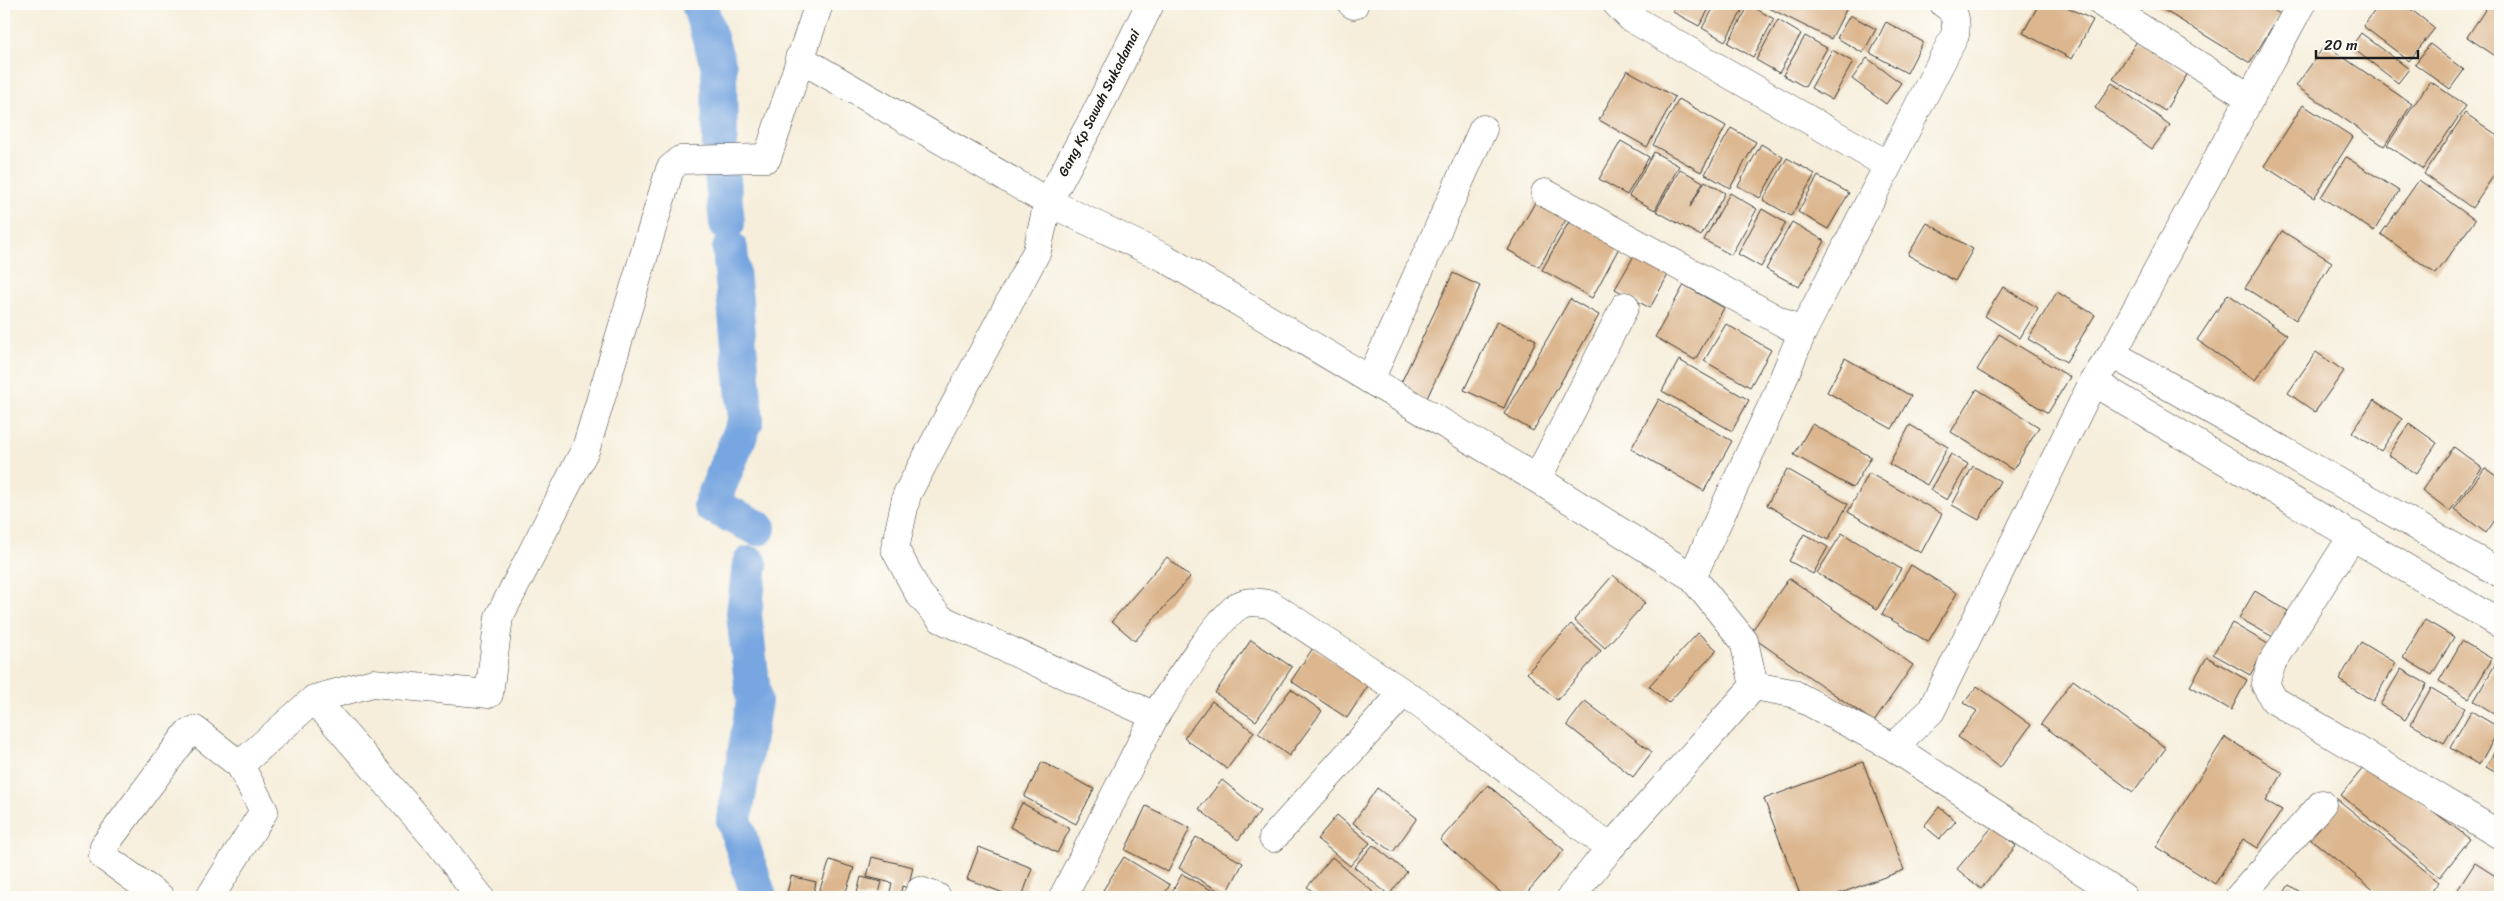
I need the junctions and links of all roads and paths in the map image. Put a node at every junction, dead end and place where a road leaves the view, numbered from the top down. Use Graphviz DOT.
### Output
graph roads {
  1 [pos="819,4"];
  2 [pos="1150,4"];
  3 [pos="1617,4"];
  4 [pos="1944,4"];
  5 [pos="2102,4"];
  6 [pos="2300,4"];
  7 [pos="799,58"];
  8 [pos="2250,98"];
  9 [pos="1483,129"];
  10 [pos="1888,165"];
  11 [pos="1545,193"];
  12 [pos="1048,202"];
  13 [pos="1625,306"];
  14 [pos="1802,333"];
  15 [pos="2112,354"];
  16 [pos="1370,380"];
  17 [pos="2093,382"];
  18 [pos="2321,471"];
  19 [pos="1537,479"];
  20 [pos="2303,507"];
  21 [pos="2353,535"];
  22 [pos="2500,573"];
  23 [pos="1692,577"];
  24 [pos="2500,624"];
  25 [pos="1754,686"];
  26 [pos="1402,694"];
  27 [pos="314,699"];
  28 [pos="1155,716"];
  29 [pos="1893,747"];
  30 [pos="240,765"];
  31 [pos="2322,804"];
  32 [pos="2500,835"];
  33 [pos="1273,838"];
  34 [pos="1610,848"];
  35 [pos="160,897"];
  36 [pos="210,897"];
  37 [pos="480,897"];
  38 [pos="917,897"];
  39 [pos="937,897"];
  40 [pos="1063,897"];
  41 [pos="1571,897"];
  42 [pos="2123,897"];
  43 [pos="2239,897"];
  1 -- 7 [label="street"];
  2 -- 12 [label="street, Gang Kp Sawah Sukadamai"];
  3 -- 10 [label="street"];
  4 -- 10 [label="street"];
  5 -- 8 [label="street"];
  6 -- 8 [label="street"];
  7 -- 12 [label="street"];
  7 -- 27 [label="street"];
  8 -- 15 [label="street"];
  9 -- 16 [label="street"];
  10 -- 14 [label="street"];
  11 -- 14 [label="street"];
  12 -- 16 [label="street"];
  12 -- 28 [label="street, Gang Kp Sawah Sukadamai"];
  13 -- 19 [label="street"];
  14 -- 23 [label="street"];
  15 -- 17 [label="street"];
  15 -- 18 [label="street"];
  16 -- 19 [label="street"];
  17 -- 20 [label="street"];
  17 -- 29 [label="street"];
  18 -- 20 [label="street"];
  18 -- 22 [label="street"];
  19 -- 23 [label="street"];
  20 -- 21 [label="street"];
  21 -- 24 [label="street"];
  21 -- 32 [label="street"];
  23 -- 25 [label="street"];
  25 -- 29 [label="street"];
  25 -- 34 [label="street"];
  26 -- 28 [label="street"];
  26 -- 33 [label="street"];
  26 -- 34 [label="street"];
  27 -- 30 [label="street"];
  27 -- 37 [label="street"];
  28 -- 40 [label="street"];
  29 -- 42 [label="street"];
  30 -- 35 [label="street"];
  30 -- 36 [label="street"];
  31 -- 43 [label="street"];
  34 -- 41 [label="street"];
  38 -- 39 [label="street"];
}
